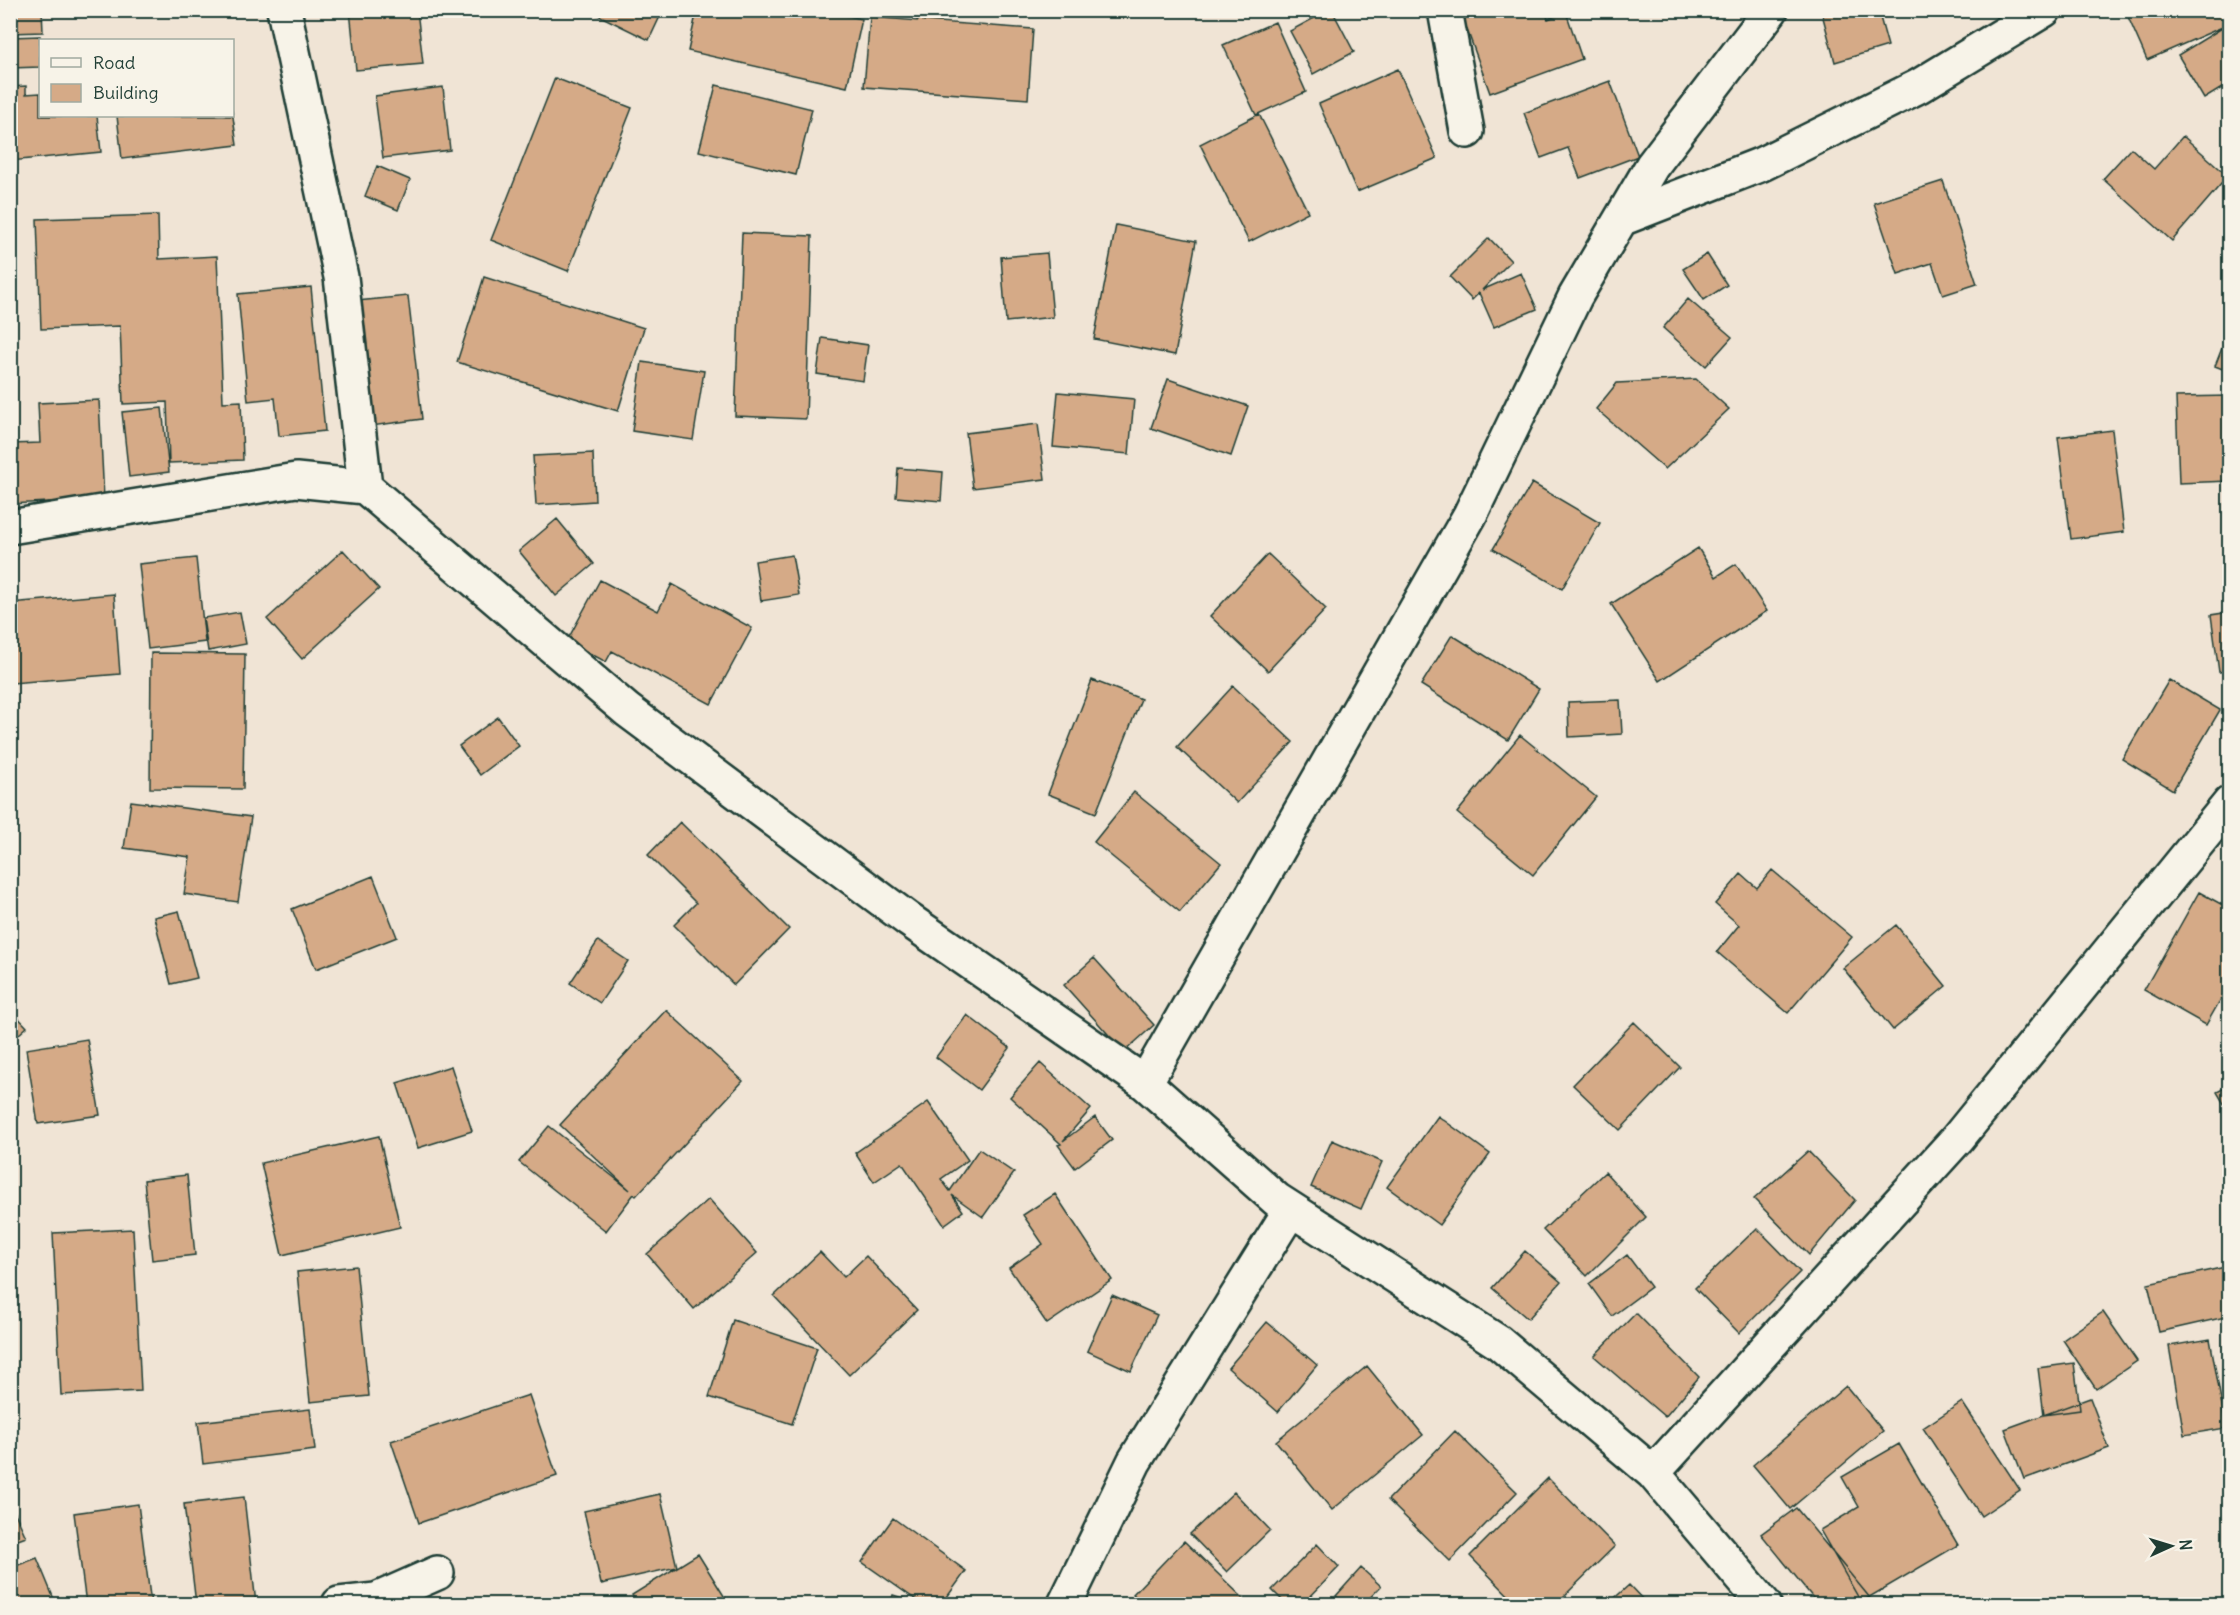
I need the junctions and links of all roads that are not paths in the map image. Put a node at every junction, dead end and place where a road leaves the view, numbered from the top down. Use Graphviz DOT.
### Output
graph roads {
  1 [pos="284,10"];
  2 [pos="1445,10"];
  3 [pos="1771,10"];
  4 [pos="2044,10"];
  5 [pos="1467,131"];
  6 [pos="1621,219"];
  7 [pos="365,487"];
  8 [pos="10,527"];
  9 [pos="2229,803"];
  10 [pos="1145,1083"];
  11 [pos="1291,1209"];
  12 [pos="1653,1473"];
  13 [pos="437,1573"];
  14 [pos="339,1605"];
  15 [pos="1065,1605"];
  16 [pos="1764,1605"];
  1 -- 7 [label="street"];
  2 -- 5 [label="street"];
  3 -- 6 [label="street"];
  4 -- 6 [label="street"];
  6 -- 10 [label="street"];
  7 -- 8 [label="street"];
  7 -- 10 [label="street"];
  9 -- 12 [label="street"];
  10 -- 11 [label="street"];
  11 -- 12 [label="street"];
  11 -- 15 [label="street"];
  12 -- 16 [label="street"];
  13 -- 14 [label="street"];
}
